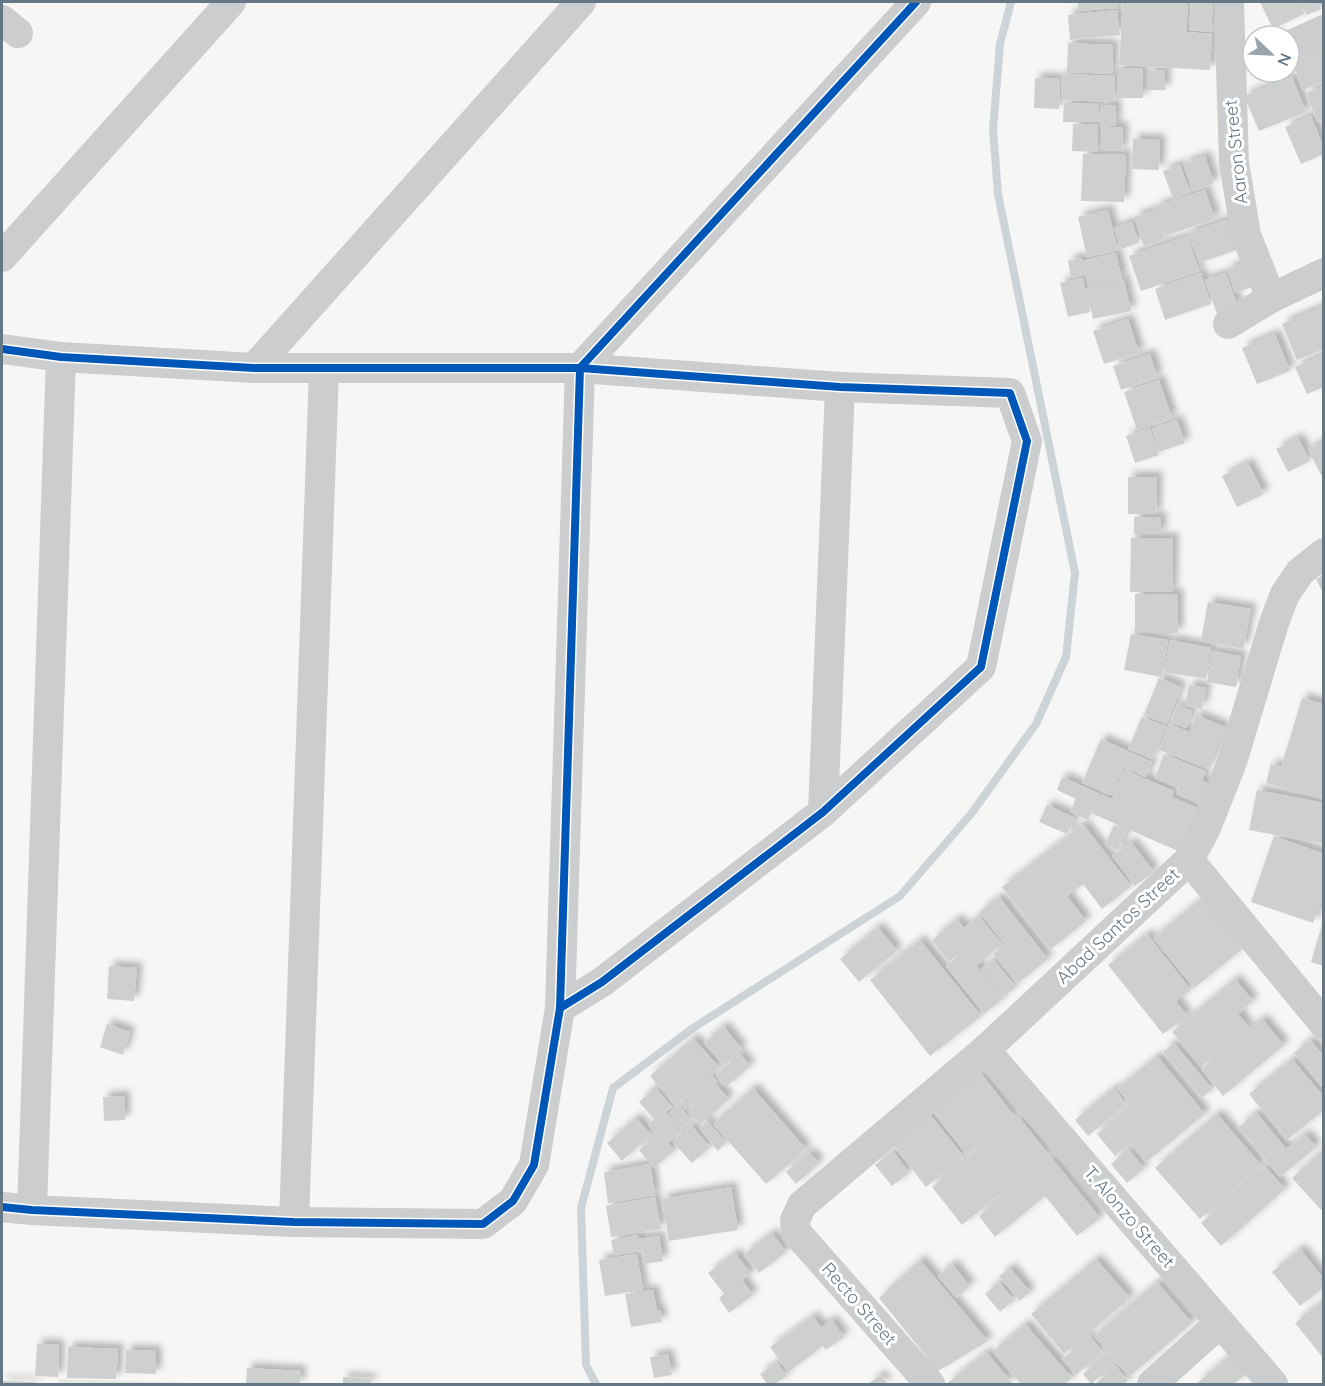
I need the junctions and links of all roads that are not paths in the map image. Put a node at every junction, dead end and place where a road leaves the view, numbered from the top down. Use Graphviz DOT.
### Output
graph roads {
  1 [pos="231,2"];
  2 [pos="581,2"];
  3 [pos="916,2"];
  4 [pos="1229,2"];
  5 [pos="1323,30"];
  6 [pos="1301,40"];
  7 [pos="1241,69"];
  8 [pos="2,257"];
  9 [pos="1323,273"];
  10 [pos="1271,298"];
  11 [pos="1228,324"];
  12 [pos="2,349"];
  13 [pos="61,357"];
  14 [pos="254,368"];
  15 [pos="580,368"];
  16 [pos="324,369"];
  17 [pos="840,387"];
  18 [pos="1323,553"];
  19 [pos="823,812"];
  20 [pos="1189,860"];
  21 [pos="560,1008"];
  22 [pos="1323,1024"];
  23 [pos="985,1050"];
  24 [pos="2,1207"];
  25 [pos="32,1210"];
  26 [pos="795,1220"];
  27 [pos="294,1222"];
  28 [pos="1221,1323"];
  29 [pos="930,1384"];
  30 [pos="1152,1384"];
  31 [pos="1273,1384"];
  1 -- 8 [label="street"];
  2 -- 14 [label="street"];
  3 -- 15 [label="street"];
  4 -- 7 [label="street, Aaron Street"];
  5 -- 6 [label="street"];
  7 -- 10 [label="street, Aaron Street"];
  9 -- 10 [label="street"];
  10 -- 11 [label="street"];
  12 -- 13 [label="street"];
  13 -- 14 [label="street"];
  13 -- 25 [label="street"];
  14 -- 16 [label="street"];
  15 -- 16 [label="street"];
  15 -- 17 [label="street"];
  15 -- 21 [label="street"];
  16 -- 27 [label="street"];
  17 -- 19 [label="street"];
  17 -- 19 [label="street"];
  18 -- 20 [label="street, Abad Santos Street"];
  19 -- 21 [label="street"];
  20 -- 22 [label="street"];
  20 -- 23 [label="street, Abad Santos Street"];
  21 -- 27 [label="street"];
  23 -- 26 [label="street, Abad Santos Street"];
  23 -- 28 [label="street, T. Alonzo Street"];
  24 -- 25 [label="street"];
  25 -- 27 [label="street"];
  26 -- 29 [label="street, Recto Street"];
  28 -- 30 [label="street"];
  28 -- 31 [label="street, T. Alonzo Street"];
}
